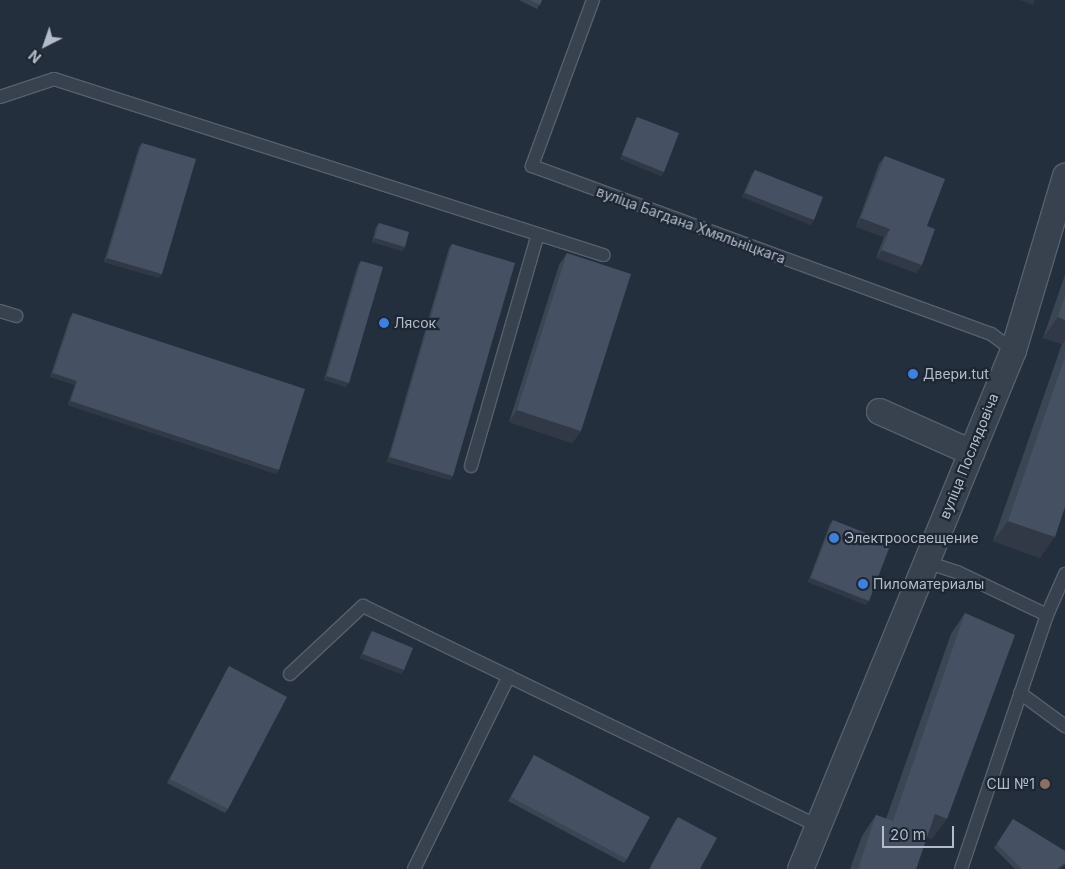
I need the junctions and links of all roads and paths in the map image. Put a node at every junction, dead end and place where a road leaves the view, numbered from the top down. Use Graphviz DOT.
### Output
graph roads {
  1 [pos="593,0"];
  2 [pos="0,97"];
  3 [pos="1063,188"];
  4 [pos="538,234"];
  5 [pos="603,255"];
  6 [pos="0,311"];
  7 [pos="16,316"];
  8 [pos="1013,350"];
  9 [pos="879,411"];
  10 [pos="971,452"];
  11 [pos="471,466"];
  12 [pos="926,562"];
  13 [pos="1065,574"];
  14 [pos="1047,615"];
  15 [pos="290,674"];
  16 [pos="509,676"];
  17 [pos="1020,693"];
  18 [pos="1065,726"];
  19 [pos="818,826"];
  20 [pos="414,869"];
  21 [pos="800,869"];
  22 [pos="961,869"];
  1 -- 8 [label="lane, вуліца Багдана Хмяльніцкага"];
  2 -- 4 [label="lane"];
  3 -- 8 [label="street, вуліца Послядовіча"];
  4 -- 5 [label="lane"];
  4 -- 11 [label="lane"];
  6 -- 7 [label="lane"];
  8 -- 10 [label="street, вуліца Послядовіча"];
  9 -- 10 [label="street"];
  10 -- 12 [label="street, вуліца Послядовіча"];
  12 -- 14 [label="lane"];
  12 -- 19 [label="street, вуліца Послядовіча"];
  13 -- 14 [label="lane"];
  14 -- 17 [label="lane"];
  15 -- 16 [label="lane"];
  16 -- 19 [label="lane"];
  16 -- 20 [label="lane"];
  17 -- 18 [label="lane"];
  17 -- 22 [label="lane"];
  19 -- 21 [label="street, вуліца Послядовіча"];
}
